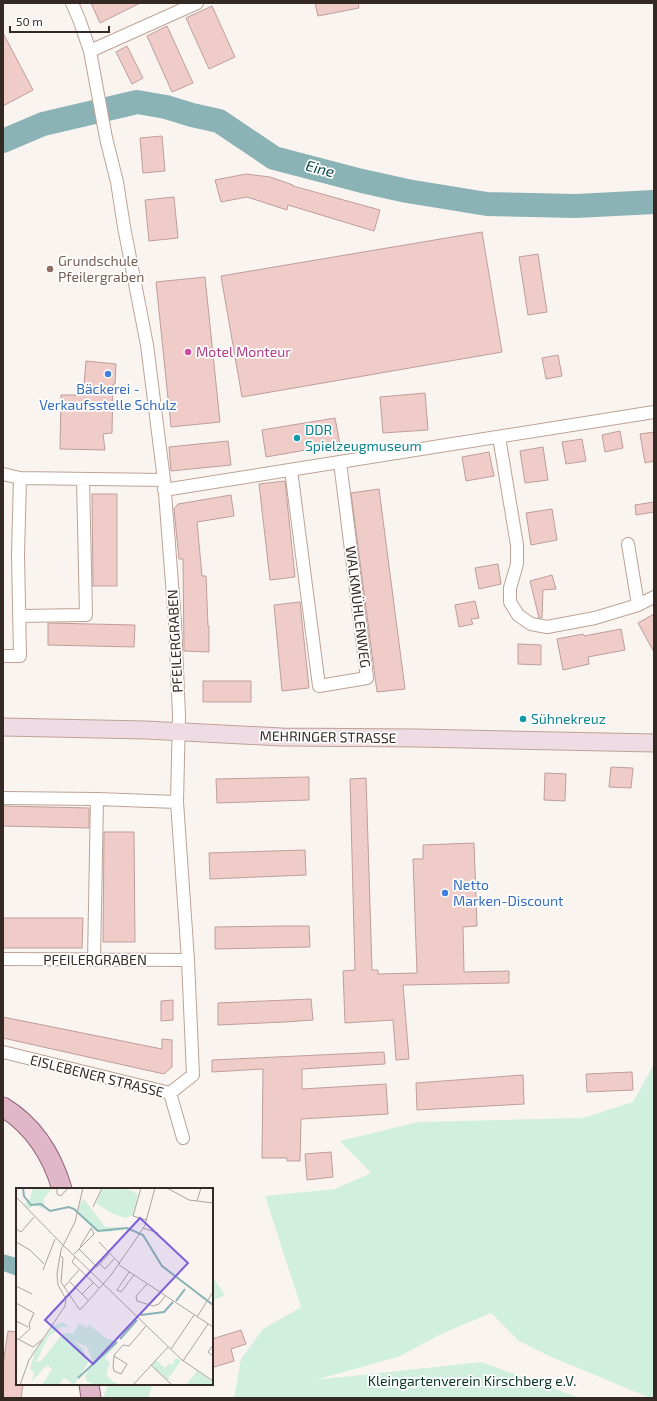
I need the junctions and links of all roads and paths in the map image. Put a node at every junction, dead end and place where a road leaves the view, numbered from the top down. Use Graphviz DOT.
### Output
graph roads {
  1 [pos="72,3"];
  2 [pos="197,3"];
  3 [pos="90,51"];
  4 [pos="654,412"];
  5 [pos="499,437"];
  6 [pos="340,462"];
  7 [pos="291,470"];
  8 [pos="3,474"];
  9 [pos="20,478"];
  10 [pos="83,479"];
  11 [pos="164,485"];
  12 [pos="628,544"];
  13 [pos="654,597"];
  14 [pos="638,605"];
  15 [pos="19,616"];
  16 [pos="3,656"];
  17 [pos="3,727"];
  18 [pos="178,732"];
  19 [pos="654,743"];
  20 [pos="3,798"];
  21 [pos="96,799"];
  22 [pos="177,802"];
  23 [pos="3,959"];
  24 [pos="94,960"];
  25 [pos="188,960"];
  26 [pos="3,1052"];
  27 [pos="170,1093"];
  28 [pos="3,1107"];
  29 [pos="183,1138"];
  30 [pos="62,1188"];
  31 [pos="89,1385"];
  32 [pos="91,1398"];
  1 -- 3 [label="street, PFEILERGRABEN"];
  2 -- 3 [label="street"];
  3 -- 11 [label="street, PFEILERGRABEN"];
  4 -- 5 [label="street"];
  5 -- 6 [label="street"];
  5 -- 14 [label="street"];
  6 -- 7 [label="street"];
  6 -- 7 [label="street, WALKMÜHLENWEG"];
  7 -- 11 [label="street"];
  8 -- 9 [label="street"];
  9 -- 10 [label="street"];
  9 -- 15 [label="street"];
  10 -- 11 [label="street"];
  10 -- 15 [label="street"];
  11 -- 18 [label="street, PFEILERGRABEN"];
  12 -- 14 [label="street"];
  13 -- 14 [label="street"];
  15 -- 16 [label="street"];
  17 -- 18 [label="main road, MEHRINGER STRASSE"];
  18 -- 19 [label="main road, MEHRINGER STRASSE"];
  18 -- 22 [label="street, PFEILERGRABEN"];
  20 -- 21 [label="street"];
  21 -- 22 [label="street"];
  21 -- 24 [label="street"];
  22 -- 25 [label="street, PFEILERGRABEN"];
  23 -- 24 [label="street, PFEILERGRABEN"];
  24 -- 25 [label="street, PFEILERGRABEN"];
  25 -- 27 [label="street, PFEILERGRABEN"];
  26 -- 27 [label="street, EISLEBENER STRASSE"];
  27 -- 29 [label="street, EISLEBENER STRASSE"];
  28 -- 30 [label="main road"];
  31 -- 32 [label="main road"];
}
